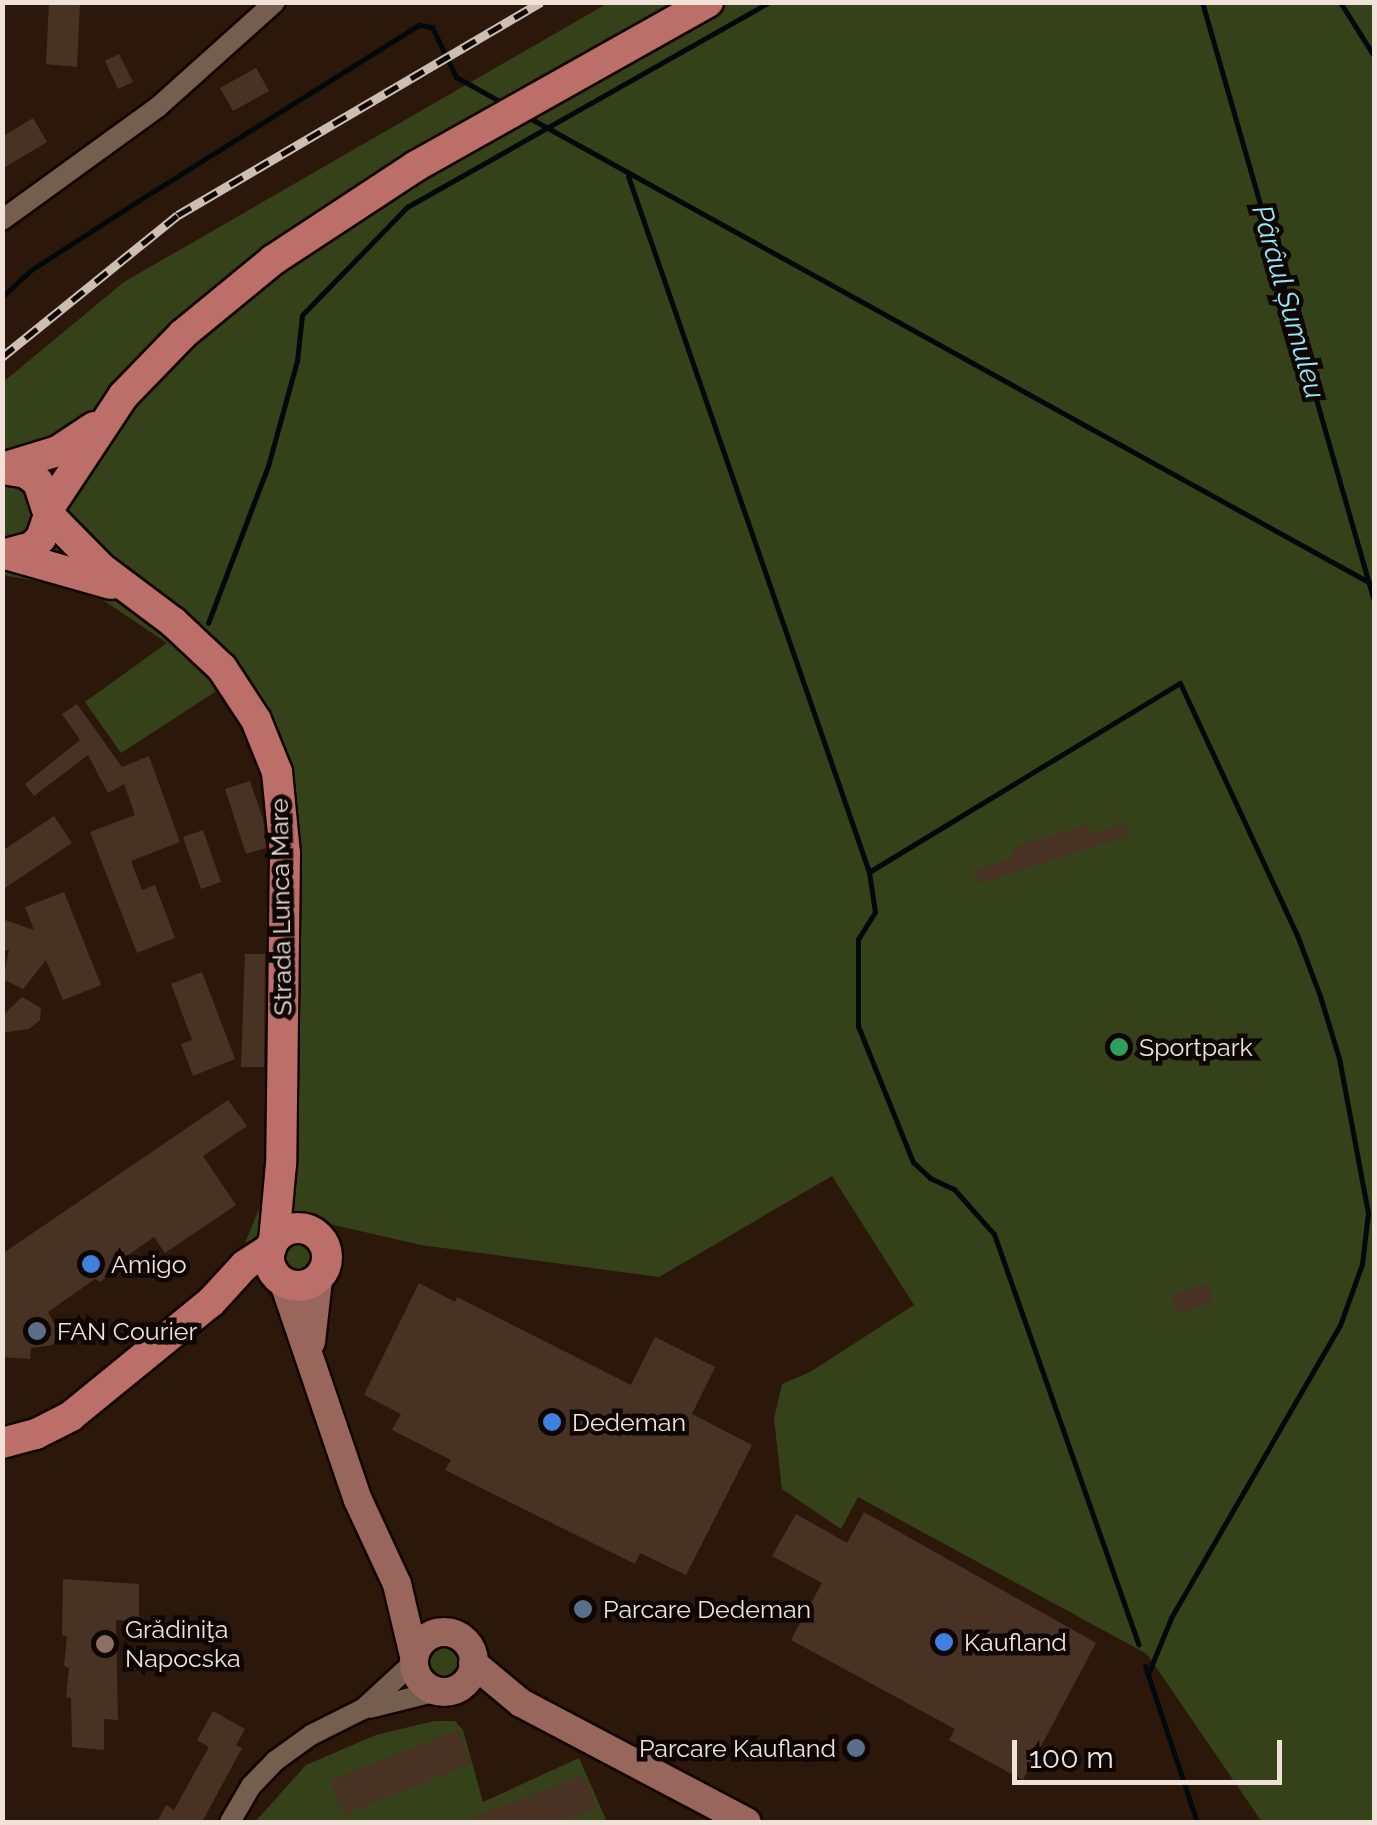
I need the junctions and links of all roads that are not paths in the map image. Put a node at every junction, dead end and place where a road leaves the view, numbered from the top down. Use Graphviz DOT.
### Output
graph roads {
  1 [pos="275,2"];
  2 [pos="708,2"];
  3 [pos="2,220"];
  4 [pos="105,419"];
  5 [pos="2,468"];
  6 [pos="49,511"];
  7 [pos="6,555"];
  8 [pos="128,590"];
  9 [pos="280,1164"];
  10 [pos="310,1230"];
  11 [pos="272,1244"];
  12 [pos="318,1280"];
  13 [pos="282,1281"];
  14 [pos="211,1302"];
  15 [pos="310,1348"];
  16 [pos="2,1442"];
  17 [pos="397,1584"];
  18 [pos="448,1632"];
  19 [pos="414,1659"];
  20 [pos="474,1663"];
  21 [pos="444,1691"];
  22 [pos="521,1703"];
  23 [pos="363,1709"];
  24 [pos="230,1822"];
  25 [pos="748,1822"];
  1 -- 3 [label="street"];
  2 -- 4 [label="main road"];
  4 -- 5 [label="main road"];
  4 -- 6 [label="main road"];
  5 -- 6 [label="main road, Strada Lunca Mare"];
  6 -- 7 [label="main road"];
  6 -- 8 [label="main road, Strada Lunca Mare"];
  7 -- 8 [label="main road, Strada Lunca Mare"];
  8 -- 9 [label="main road, Strada Lunca Mare"];
  9 -- 10 [label="main road, Strada Lunca Mare"];
  9 -- 11 [label="main road, Strada Lunca Mare"];
  10 -- 11 [label="main road"];
  10 -- 12 [label="main road"];
  11 -- 13 [label="main road"];
  11 -- 14 [label="main road"];
  12 -- 13 [label="main road"];
  12 -- 15 [label="main road"];
  13 -- 14 [label="main road"];
  13 -- 15 [label="main road"];
  14 -- 16 [label="main road"];
  15 -- 17 [label="main road"];
  17 -- 18 [label="main road"];
  17 -- 19 [label="main road"];
  18 -- 19 [label="main road"];
  18 -- 20 [label="main road"];
  19 -- 21 [label="main road"];
  19 -- 23 [label="street"];
  20 -- 21 [label="main road"];
  20 -- 22 [label="main road"];
  21 -- 22 [label="main road"];
  21 -- 23 [label="street"];
  22 -- 25 [label="main road"];
  23 -- 24 [label="street"];
}
